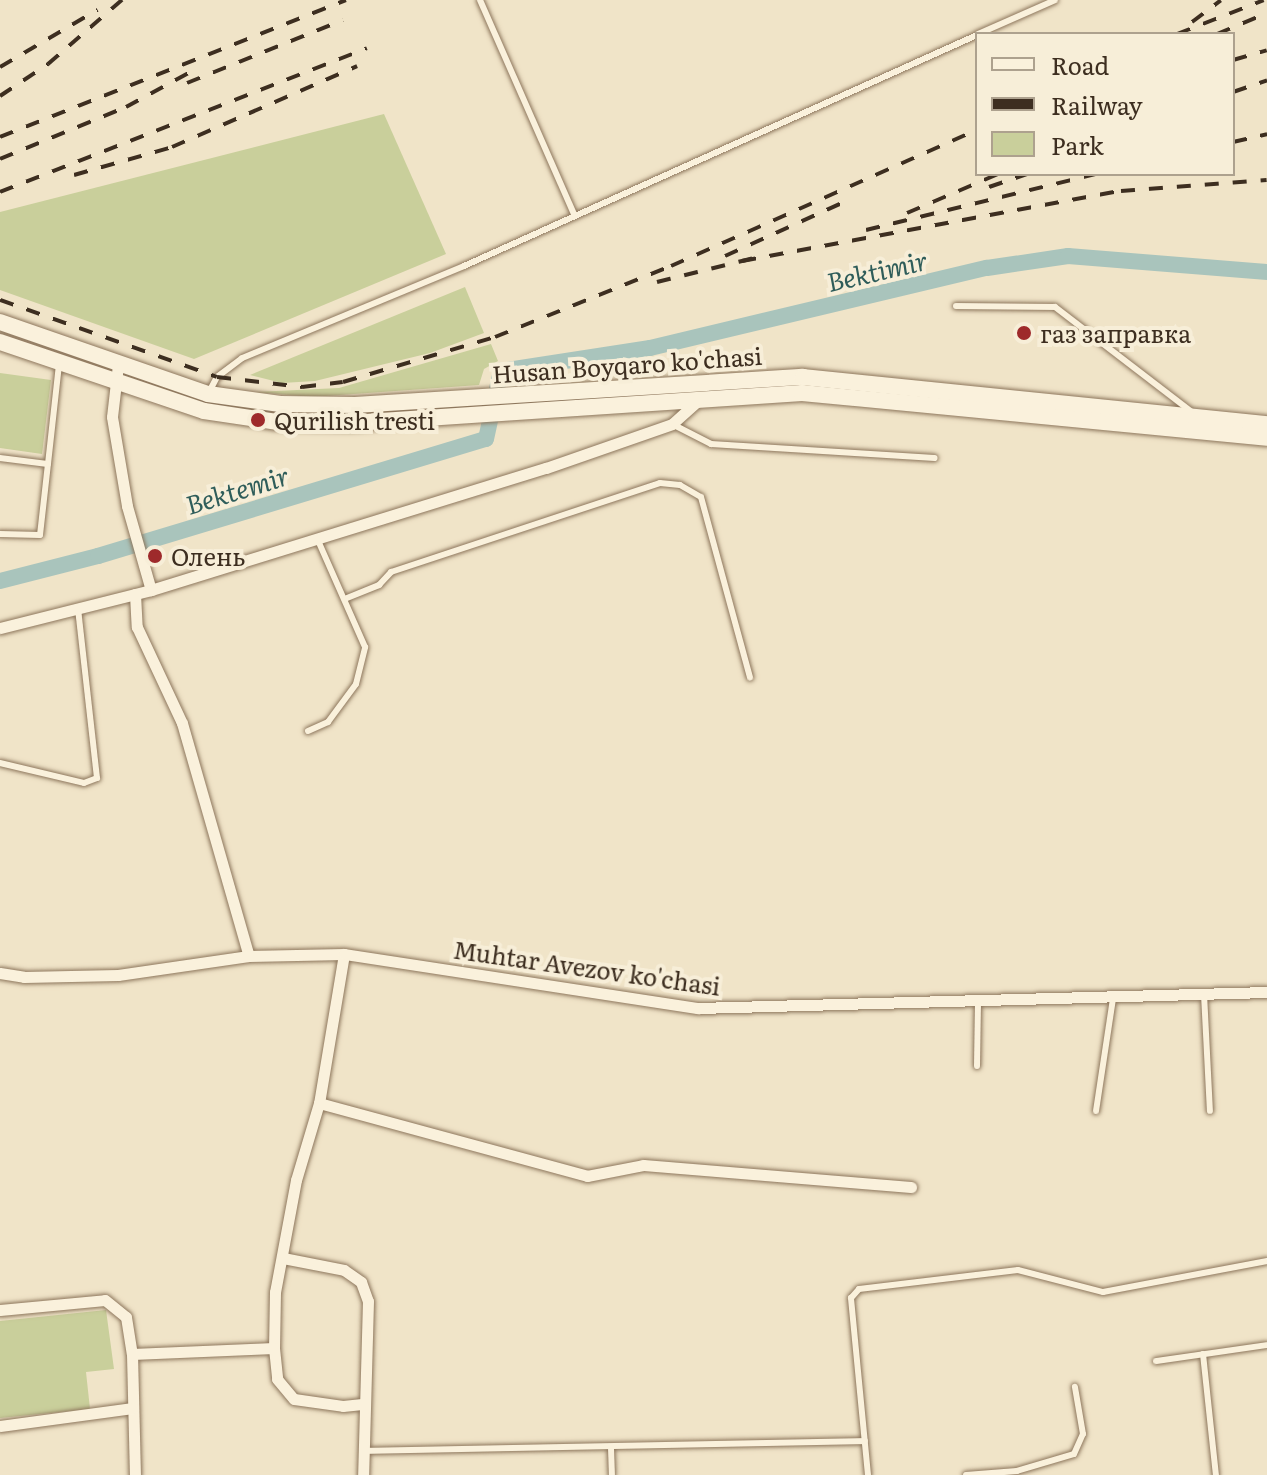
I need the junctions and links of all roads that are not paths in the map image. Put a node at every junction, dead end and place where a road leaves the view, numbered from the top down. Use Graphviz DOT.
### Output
graph roads {
  1 [pos="480,0"];
  2 [pos="1055,0"];
  3 [pos="983,32"];
  4 [pos="975,35"];
  5 [pos="574,214"];
  6 [pos="956,306"];
  7 [pos="0,322"];
  8 [pos="0,342"];
  9 [pos="59,362"];
  10 [pos="118,365"];
  11 [pos="114,382"];
  12 [pos="208,394"];
  13 [pos="700,399"];
  14 [pos="520,404"];
  15 [pos="462,407"];
  16 [pos="204,411"];
  17 [pos="1198,417"];
  18 [pos="672,424"];
  19 [pos="1267,424"];
  20 [pos="1267,438"];
  21 [pos="0,458"];
  22 [pos="935,458"];
  23 [pos="48,464"];
  24 [pos="0,534"];
  25 [pos="317,538"];
  26 [pos="151,590"];
  27 [pos="135,594"];
  28 [pos="347,598"];
  29 [pos="78,606"];
  30 [pos="0,628"];
  31 [pos="750,677"];
  32 [pos="308,731"];
  33 [pos="0,763"];
  34 [pos="344,954"];
  35 [pos="249,956"];
  36 [pos="0,973"];
  37 [pos="1267,992"];
  38 [pos="1204,994"];
  39 [pos="1113,998"];
  40 [pos="978,1002"];
  41 [pos="977,1066"];
  42 [pos="319,1103"];
  43 [pos="1096,1111"];
  44 [pos="1210,1111"];
  45 [pos="911,1187"];
  46 [pos="283,1258"];
  47 [pos="1267,1261"];
  48 [pos="0,1310"];
  49 [pos="1267,1345"];
  50 [pos="274,1348"];
  51 [pos="132,1354"];
  52 [pos="1203,1354"];
  53 [pos="1156,1361"];
  54 [pos="1075,1387"];
  55 [pos="362,1404"];
  56 [pos="133,1408"];
  57 [pos="0,1426"];
  58 [pos="865,1441"];
  59 [pos="611,1448"];
  60 [pos="363,1451"];
  61 [pos="1017,1473"];
  62 [pos="135,1475"];
  63 [pos="363,1475"];
  64 [pos="612,1475"];
  65 [pos="868,1475"];
  66 [pos="966,1475"];
  67 [pos="1216,1475"];
  1 -- 5 [label="lane"];
  2 -- 3 [label="lane"];
  4 -- 5 [label="lane"];
  5 -- 12 [label="lane"];
  6 -- 17 [label="lane"];
  7 -- 10 [label="main road, Husan Boyqaro ko'chasi"];
  8 -- 9 [label="main road, Husan Boyqaro ko'chasi"];
  9 -- 11 [label="main road, Husan Boyqaro ko'chasi"];
  9 -- 23 [label="lane"];
  10 -- 11 [label="street"];
  10 -- 12 [label="main road, Husan Boyqaro ko'chasi"];
  11 -- 16 [label="main road, Husan Boyqaro ko'chasi"];
  11 -- 26 [label="street"];
  12 -- 15 [label="main road, Husan Boyqaro ko'chasi"];
  12 -- 16 [label="lane"];
  13 -- 14 [label="main road, Husan Boyqaro ko'chasi"];
  13 -- 18 [label="street"];
  13 -- 20 [label="main road, Husan Boyqaro ko'chasi"];
  14 -- 15 [label="main road, Husan Boyqaro ko'chasi"];
  14 -- 17 [label="main road, Husan Boyqaro ko'chasi"];
  15 -- 16 [label="main road, Husan Boyqaro ko'chasi"];
  17 -- 19 [label="main road, Husan Boyqaro ko'chasi"];
  18 -- 22 [label="lane"];
  18 -- 25 [label="street"];
  21 -- 23 [label="lane"];
  23 -- 24 [label="lane"];
  25 -- 26 [label="street"];
  25 -- 28 [label="lane"];
  26 -- 27 [label="street"];
  27 -- 29 [label="street"];
  27 -- 35 [label="street"];
  28 -- 31 [label="lane"];
  28 -- 32 [label="lane"];
  29 -- 30 [label="street"];
  29 -- 33 [label="lane"];
  34 -- 35 [label="street, Muhtar Avezov ko'chasi"];
  34 -- 40 [label="street, Muhtar Avezov ko'chasi"];
  34 -- 42 [label="street"];
  35 -- 36 [label="street, Muhtar Avezov ko'chasi"];
  37 -- 38 [label="street, Muhtar Avezov ko'chasi"];
  38 -- 39 [label="street, Muhtar Avezov ko'chasi"];
  38 -- 44 [label="lane"];
  39 -- 40 [label="street, Muhtar Avezov ko'chasi"];
  39 -- 43 [label="lane"];
  40 -- 41 [label="lane"];
  42 -- 45 [label="street"];
  42 -- 46 [label="street"];
  46 -- 50 [label="street"];
  46 -- 55 [label="street"];
  47 -- 58 [label="lane"];
  48 -- 51 [label="street"];
  49 -- 52 [label="lane"];
  50 -- 51 [label="street"];
  50 -- 55 [label="street"];
  51 -- 56 [label="street"];
  52 -- 53 [label="lane"];
  52 -- 67 [label="lane"];
  54 -- 61 [label="lane"];
  55 -- 60 [label="street"];
  56 -- 57 [label="street"];
  56 -- 62 [label="street"];
  58 -- 59 [label="lane"];
  58 -- 65 [label="lane"];
  59 -- 60 [label="lane"];
  59 -- 64 [label="lane"];
  60 -- 63 [label="street"];
  61 -- 66 [label="lane"];
}
